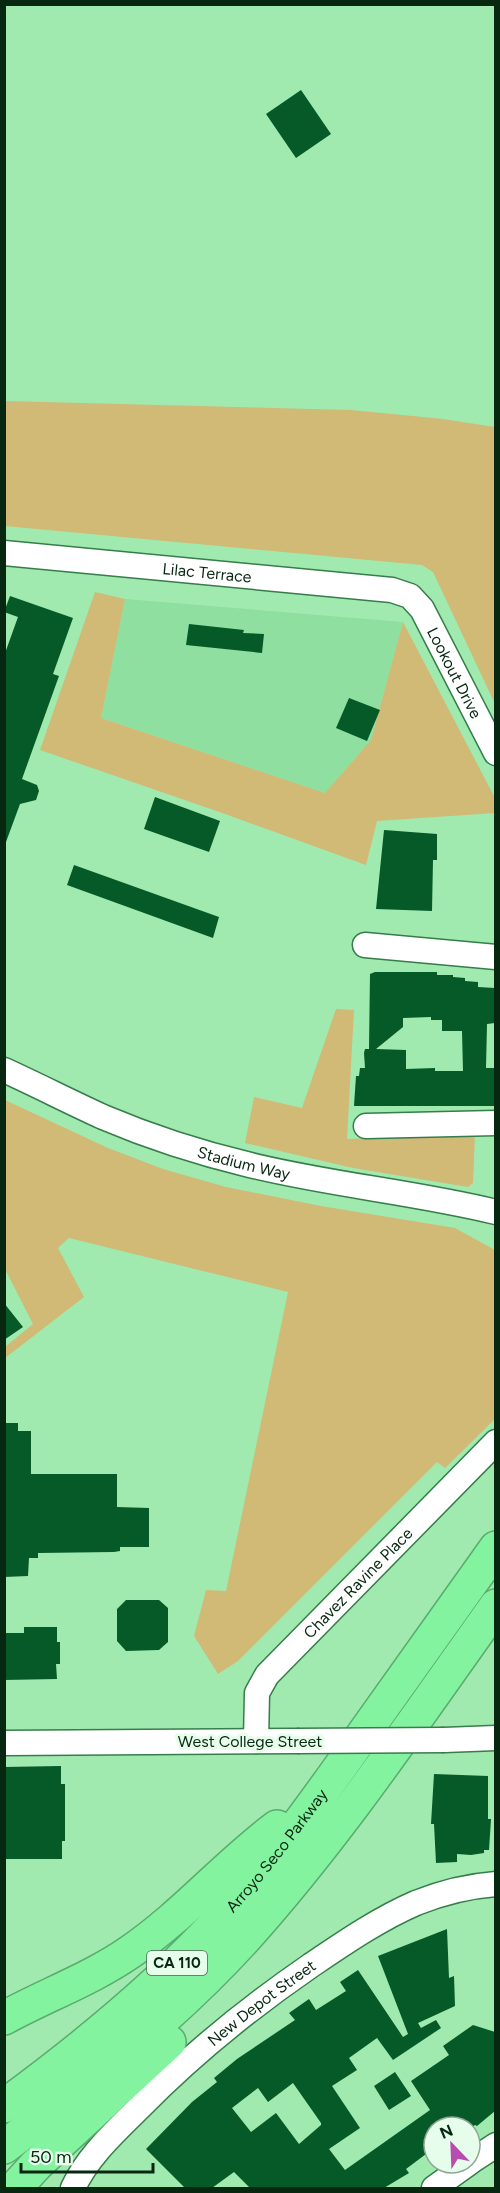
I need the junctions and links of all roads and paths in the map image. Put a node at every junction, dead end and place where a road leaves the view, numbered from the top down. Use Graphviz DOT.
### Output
graph roads {
  1 [pos="4,553"];
  2 [pos="410,596"];
  3 [pos="495,753"];
  4 [pos="365,945"];
  5 [pos="495,957"];
  6 [pos="4,1070"];
  7 [pos="495,1123"];
  8 [pos="366,1126"];
  9 [pos="495,1212"];
  10 [pos="495,1442"];
  11 [pos="495,1548"];
  12 [pos="495,1606"];
  13 [pos="495,1738"];
  14 [pos="256,1740"];
  15 [pos="4,1743"];
  16 [pos="322,1793"];
  17 [pos="495,1884"];
  18 [pos="246,1937"];
  19 [pos="4,2018"];
  20 [pos="4,2106"];
  21 [pos="495,2145"];
  22 [pos="4,2147"];
  23 [pos="482,2154"];
  24 [pos="453,2175"];
  25 [pos="15,2188"];
  26 [pos="73,2188"];
  27 [pos="434,2188"];
  1 -- 2 [label="street, Lilac Terrace"];
  2 -- 3 [label="street, Lookout Drive"];
  4 -- 5 [label="street"];
  6 -- 9 [label="street, Stadium Way"];
  7 -- 8 [label="street"];
  10 -- 14 [label="street, Chavez Ravine Place"];
  11 -- 16 [label="highway, Arroyo Seco Parkway / CA 110"];
  12 -- 18 [label="highway, Arroyo Seco Parkway / CA 110"];
  13 -- 14 [label="street, West College Street, bridge"];
  14 -- 15 [label="street, West College Street"];
  16 -- 19 [label="highway"];
  16 -- 20 [label="highway, Arroyo Seco Parkway / CA 110"];
  17 -- 26 [label="street, New Depot Street"];
  18 -- 22 [label="highway, Arroyo Seco Parkway / CA 110"];
  18 -- 25 [label="highway"];
  21 -- 23 [label="street"];
  24 -- 27 [label="street"];
}
